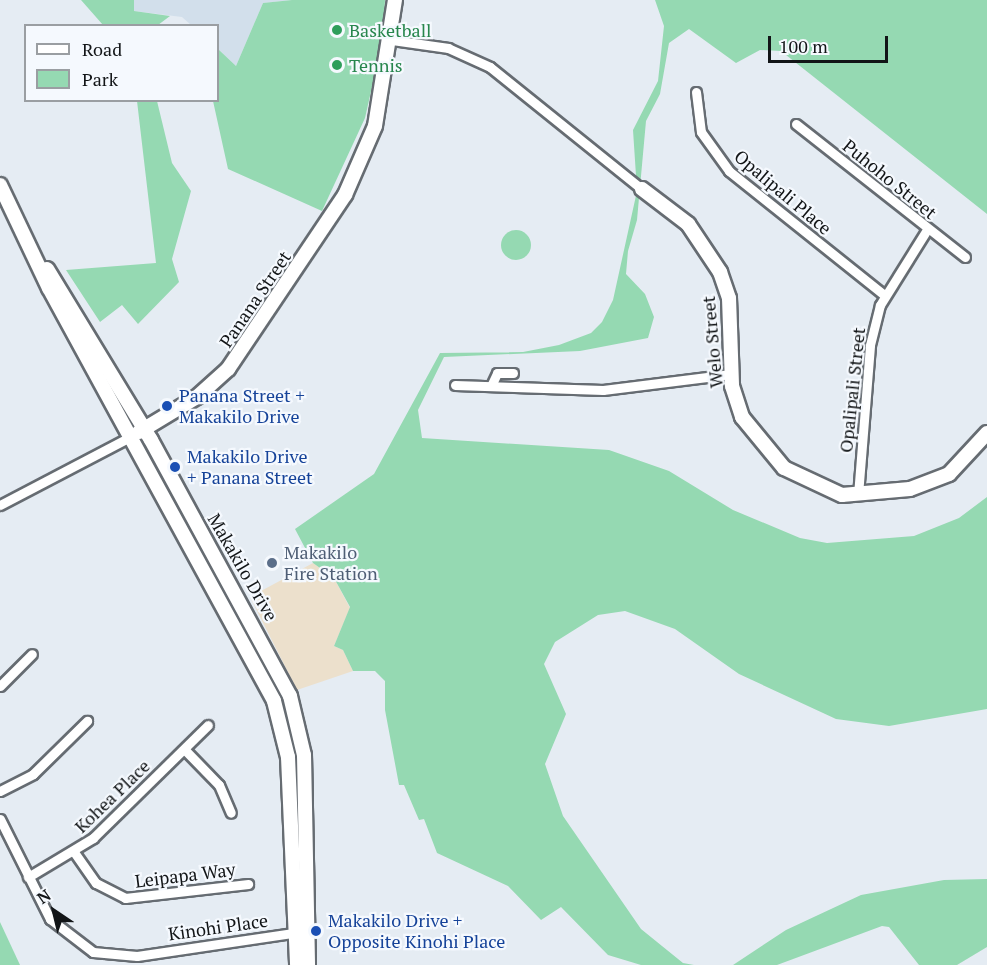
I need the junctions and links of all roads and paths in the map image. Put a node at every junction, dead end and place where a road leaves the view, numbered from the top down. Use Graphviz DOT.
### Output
graph roads {
  1 [pos="395,0"];
  2 [pos="392,40"];
  3 [pos="696,92"];
  4 [pos="796,124"];
  5 [pos="0,184"];
  6 [pos="642,189"];
  7 [pos="19,228"];
  8 [pos="926,231"];
  9 [pos="965,257"];
  10 [pos="883,294"];
  11 [pos="513,373"];
  12 [pos="731,374"];
  13 [pos="455,385"];
  14 [pos="491,386"];
  15 [pos="145,429"];
  16 [pos="987,433"];
  17 [pos="130,437"];
  18 [pos="858,495"];
  19 [pos="0,505"];
  20 [pos="230,586"];
  21 [pos="216,594"];
  22 [pos="32,654"];
  23 [pos="0,686"];
  24 [pos="87,721"];
  25 [pos="208,725"];
  26 [pos="184,749"];
  27 [pos="0,791"];
  28 [pos="231,813"];
  29 [pos="0,819"];
  30 [pos="74,852"];
  31 [pos="28,877"];
  32 [pos="248,884"];
  33 [pos="299,932"];
  34 [pos="297,965"];
  35 [pos="308,965"];
  1 -- 2 [label="main road, Panana Street"];
  2 -- 6 [label="street, Welo Street"];
  2 -- 15 [label="main road, Panana Street"];
  3 -- 10 [label="street, Opalipali Place"];
  4 -- 8 [label="street, Puhoho Street"];
  5 -- 7 [label="main road, Makakilo Drive"];
  6 -- 12 [label="main road, Welo Street"];
  7 -- 15 [label="main road, Makakilo Drive"];
  7 -- 17 [label="main road, Makakilo Drive"];
  8 -- 9 [label="street, Puhoho Street"];
  8 -- 10 [label="street, Opalipali Street"];
  10 -- 18 [label="street, Opalipali Street"];
  11 -- 14 [label="street"];
  12 -- 14 [label="street"];
  12 -- 18 [label="main road, Welo Street"];
  13 -- 14 [label="street"];
  15 -- 17 [label="main road, Panana Street"];
  15 -- 20 [label="main road, Makakilo Drive"];
  16 -- 18 [label="main road, Welo Street"];
  17 -- 19 [label="street, Panana Street"];
  17 -- 21 [label="main road, Makakilo Drive"];
  20 -- 21 [label="main road"];
  20 -- 33 [label="main road, Makakilo Drive"];
  21 -- 33 [label="main road, Makakilo Drive"];
  22 -- 23 [label="street"];
  24 -- 27 [label="street"];
  25 -- 26 [label="street, Kohea Place"];
  26 -- 28 [label="street"];
  26 -- 30 [label="street, Kohea Place"];
  29 -- 31 [label="street"];
  30 -- 31 [label="street, Kohea Place"];
  30 -- 32 [label="street, Leipapa Way"];
  31 -- 33 [label="street, Kinohi Place"];
  33 -- 34 [label="main road, Makakilo Drive"];
  33 -- 35 [label="main road, Makakilo Drive"];
}
